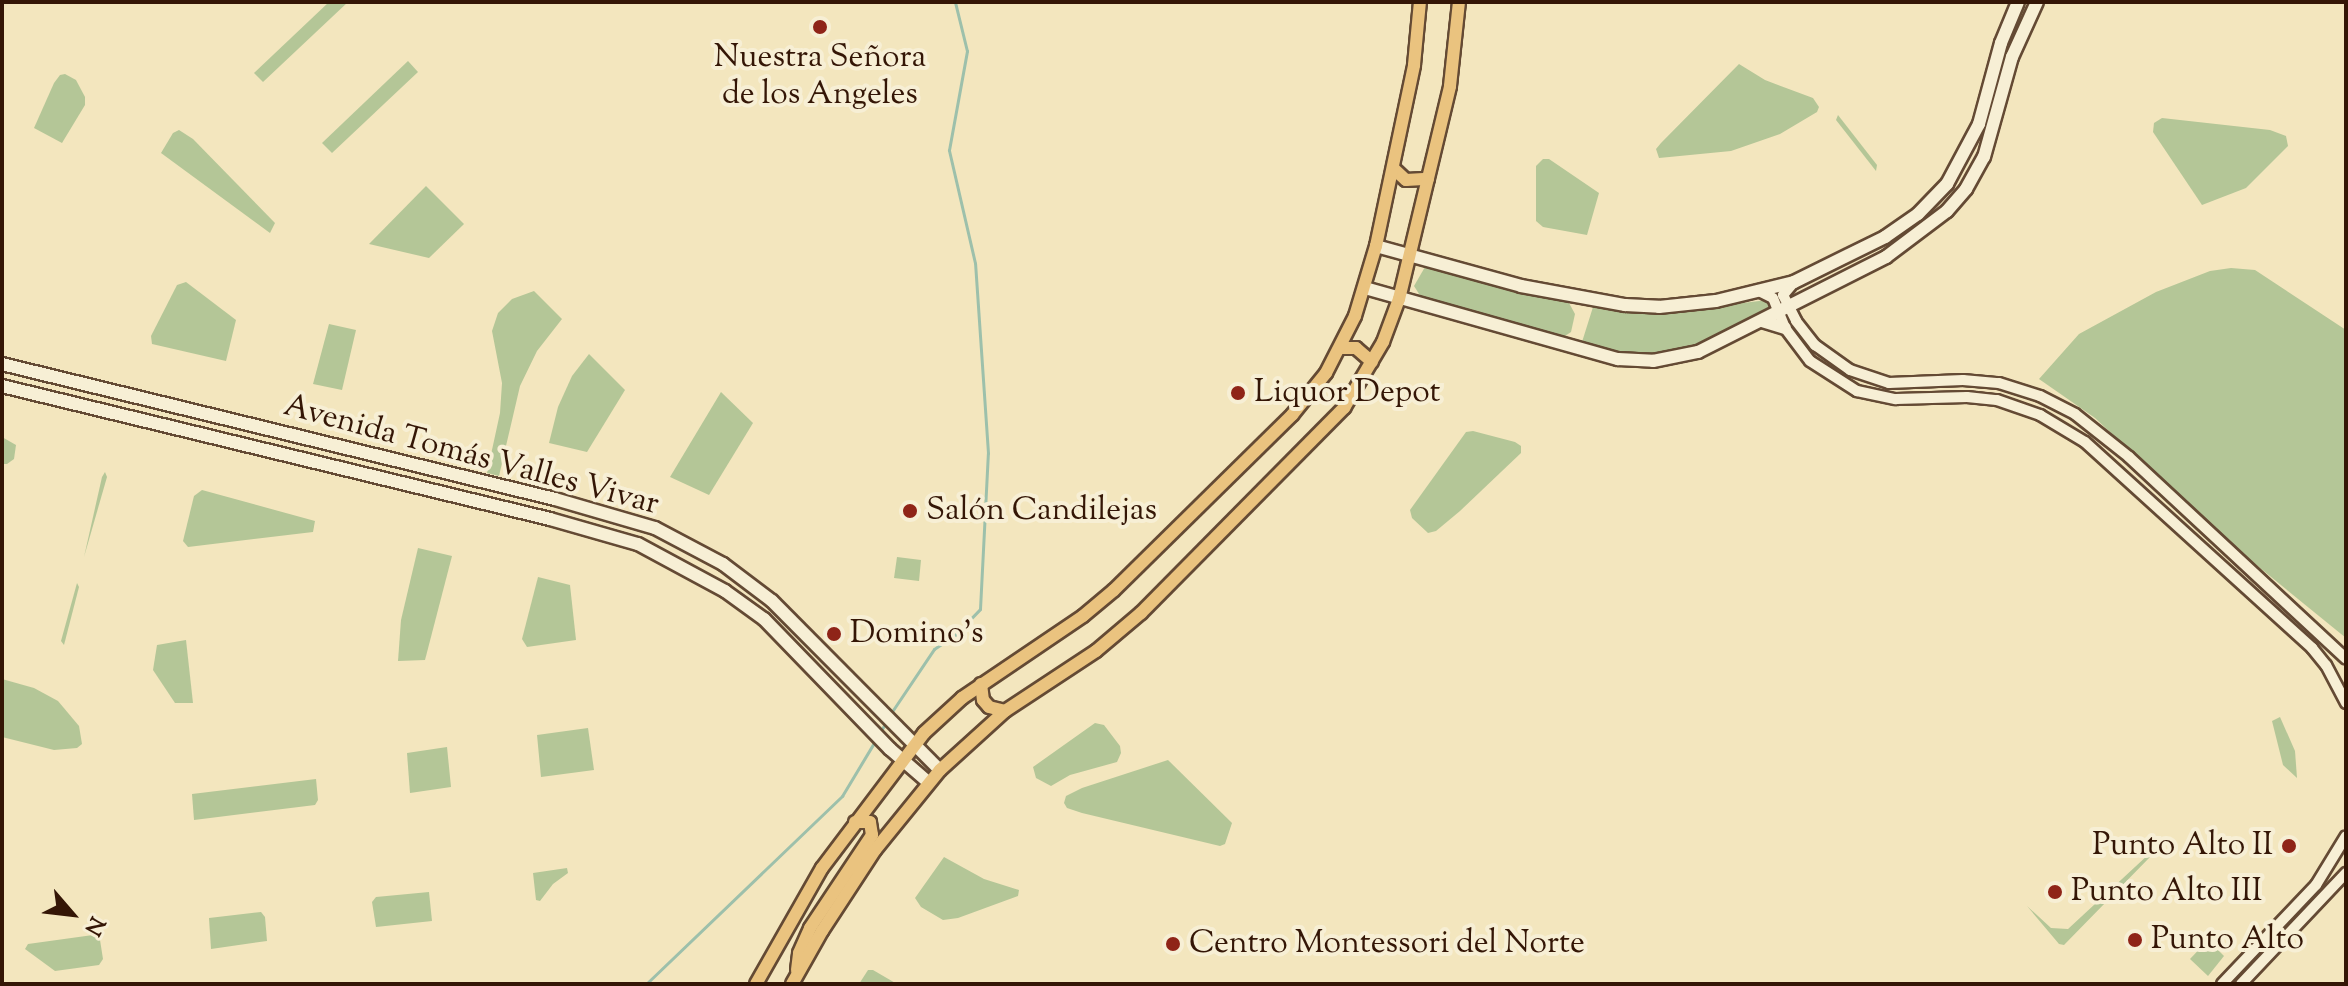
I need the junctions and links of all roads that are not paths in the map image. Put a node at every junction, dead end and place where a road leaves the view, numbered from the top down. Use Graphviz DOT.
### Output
graph roads {
  1 [pos="1420,2"];
  2 [pos="1459,2"];
  3 [pos="2018,2"];
  4 [pos="2037,2"];
  5 [pos="1394,169"];
  6 [pos="1428,179"];
  7 [pos="1376,246"];
  8 [pos="1411,255"];
  9 [pos="1794,282"];
  10 [pos="1365,288"];
  11 [pos="1761,292"];
  12 [pos="1399,299"];
  13 [pos="1804,299"];
  14 [pos="1784,310"];
  15 [pos="1762,321"];
  16 [pos="1801,327"];
  17 [pos="1785,328"];
  18 [pos="1341,348"];
  19 [pos="1372,362"];
  20 [pos="2,364"];
  21 [pos="2,386"];
  22 [pos="2346,659"];
  23 [pos="981,684"];
  24 [pos="2346,703"];
  25 [pos="1005,711"];
  26 [pos="913,746"];
  27 [pos="902,760"];
  28 [pos="940,770"];
  29 [pos="928,782"];
  30 [pos="855,822"];
  31 [pos="2346,836"];
  32 [pos="2346,873"];
  33 [pos="2266,939"];
  34 [pos="2274,949"];
  35 [pos="794,980"];
  36 [pos="756,984"];
  37 [pos="2222,984"];
  38 [pos="2241,984"];
  1 -- 5 [label="main road"];
  2 -- 6 [label="main road"];
  3 -- 9 [label="main road"];
  4 -- 13 [label="main road"];
  5 -- 6 [label="main road"];
  5 -- 7 [label="main road"];
  6 -- 8 [label="main road"];
  7 -- 8 [label="main road"];
  7 -- 10 [label="main road"];
  8 -- 11 [label="main road"];
  8 -- 12 [label="main road"];
  9 -- 11 [label="main road"];
  9 -- 14 [label="street"];
  10 -- 12 [label="main road"];
  10 -- 18 [label="main road"];
  11 -- 14 [label="street"];
  12 -- 15 [label="main road"];
  12 -- 19 [label="main road"];
  13 -- 14 [label="main road"];
  13 -- 16 [label="street"];
  14 -- 15 [label="main road"];
  14 -- 16 [label="street"];
  14 -- 17 [label="street"];
  15 -- 17 [label="main road"];
  16 -- 22 [label="street"];
  17 -- 24 [label="street"];
  18 -- 19 [label="main road"];
  18 -- 23 [label="main road"];
  19 -- 25 [label="main road"];
  20 -- 26 [label="main road, Avenida Tomás Valles Vivar"];
  21 -- 27 [label="main road, Avenida Tomás Valles Vivar"];
  23 -- 25 [label="main road"];
  23 -- 26 [label="main road"];
  25 -- 28 [label="main road"];
  26 -- 27 [label="main road"];
  26 -- 28 [label="main road, Avenida Tomás Valles Vivar"];
  27 -- 29 [label="main road, Avenida Tomás Valles Vivar"];
  27 -- 30 [label="main road"];
  28 -- 29 [label="main road"];
  29 -- 35 [label="main road"];
  30 -- 35 [label="main road"];
  30 -- 36 [label="main road"];
  31 -- 33 [label="street"];
  32 -- 34 [label="street"];
  33 -- 34 [label="street"];
  33 -- 37 [label="street"];
  34 -- 38 [label="street"];
}
